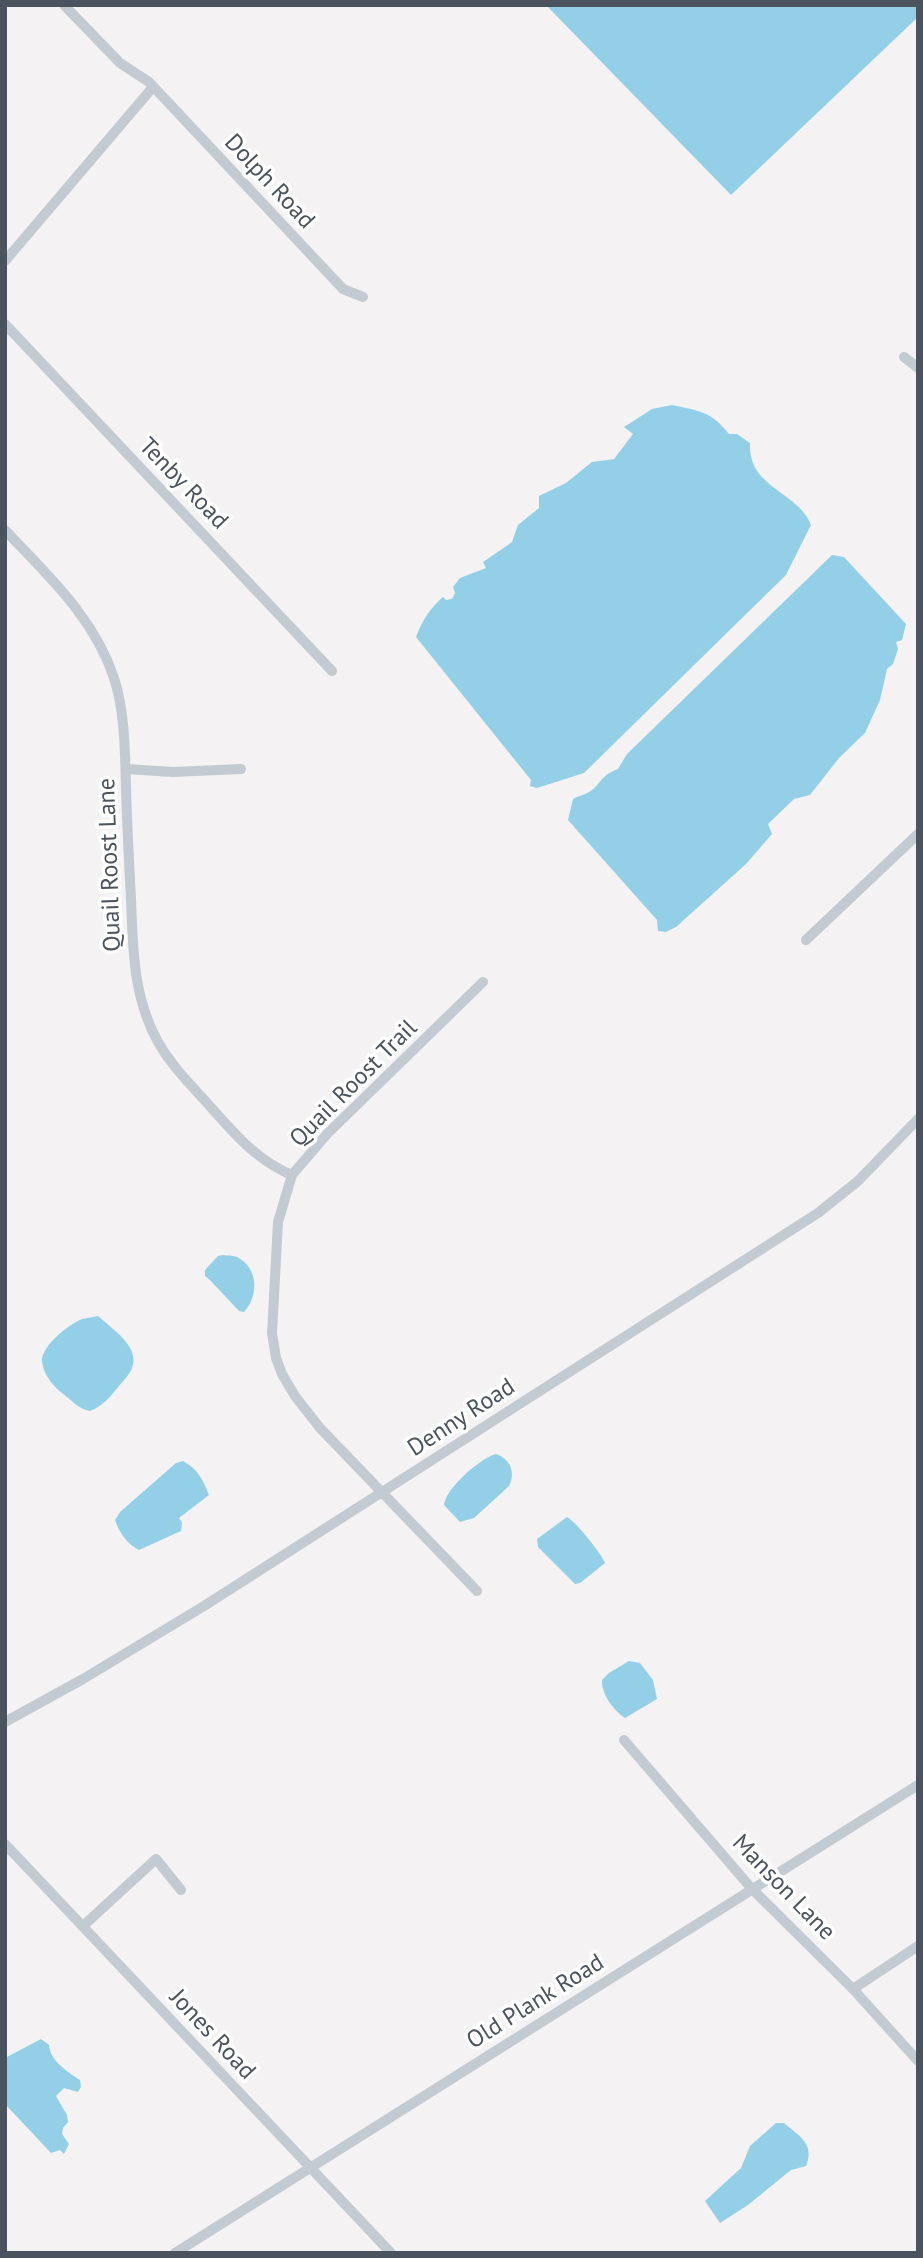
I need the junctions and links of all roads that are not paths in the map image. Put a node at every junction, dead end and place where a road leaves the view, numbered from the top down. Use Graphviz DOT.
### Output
graph roads {
  1 [pos="64,5"];
  2 [pos="153,87"];
  3 [pos="5,261"];
  4 [pos="363,297"];
  5 [pos="5,324"];
  6 [pos="904,357"];
  7 [pos="918,368"];
  8 [pos="5,530"];
  9 [pos="332,671"];
  10 [pos="126,769"];
  11 [pos="241,769"];
  12 [pos="918,834"];
  13 [pos="806,940"];
  14 [pos="483,982"];
  15 [pos="918,1119"];
  16 [pos="292,1175"];
  17 [pos="381,1493"];
  18 [pos="477,1591"];
  19 [pos="5,1722"];
  20 [pos="624,1740"];
  21 [pos="918,1785"];
  22 [pos="5,1844"];
  23 [pos="752,1889"];
  24 [pos="181,1890"];
  25 [pos="83,1926"];
  26 [pos="918,1946"];
  27 [pos="853,1989"];
  28 [pos="918,2061"];
  29 [pos="310,2168"];
  30 [pos="175,2253"];
  31 [pos="391,2253"];
  1 -- 2 [label="street, Dolph Road"];
  2 -- 3 [label="street"];
  2 -- 4 [label="street, Dolph Road"];
  5 -- 9 [label="street, Tenby Road"];
  6 -- 7 [label="street"];
  8 -- 10 [label="street, Quail Roost Lane"];
  10 -- 11 [label="street"];
  10 -- 16 [label="street, Quail Roost Lane"];
  12 -- 13 [label="street"];
  14 -- 16 [label="street, Quail Roost Trail"];
  15 -- 17 [label="street, Denny Road"];
  16 -- 17 [label="street, Quail Roost Trail"];
  17 -- 18 [label="street"];
  17 -- 19 [label="street, Denny Road"];
  20 -- 23 [label="street, Manson Lane"];
  21 -- 23 [label="street, Old Plank Road"];
  22 -- 25 [label="street, Jones Road"];
  23 -- 27 [label="street, Manson Lane"];
  23 -- 29 [label="street, Old Plank Road"];
  24 -- 25 [label="street"];
  25 -- 29 [label="street, Jones Road"];
  26 -- 27 [label="street"];
  27 -- 28 [label="street, Manson Lane"];
  29 -- 30 [label="street, Old Plank Road"];
  29 -- 31 [label="street, Jones Road"];
}
